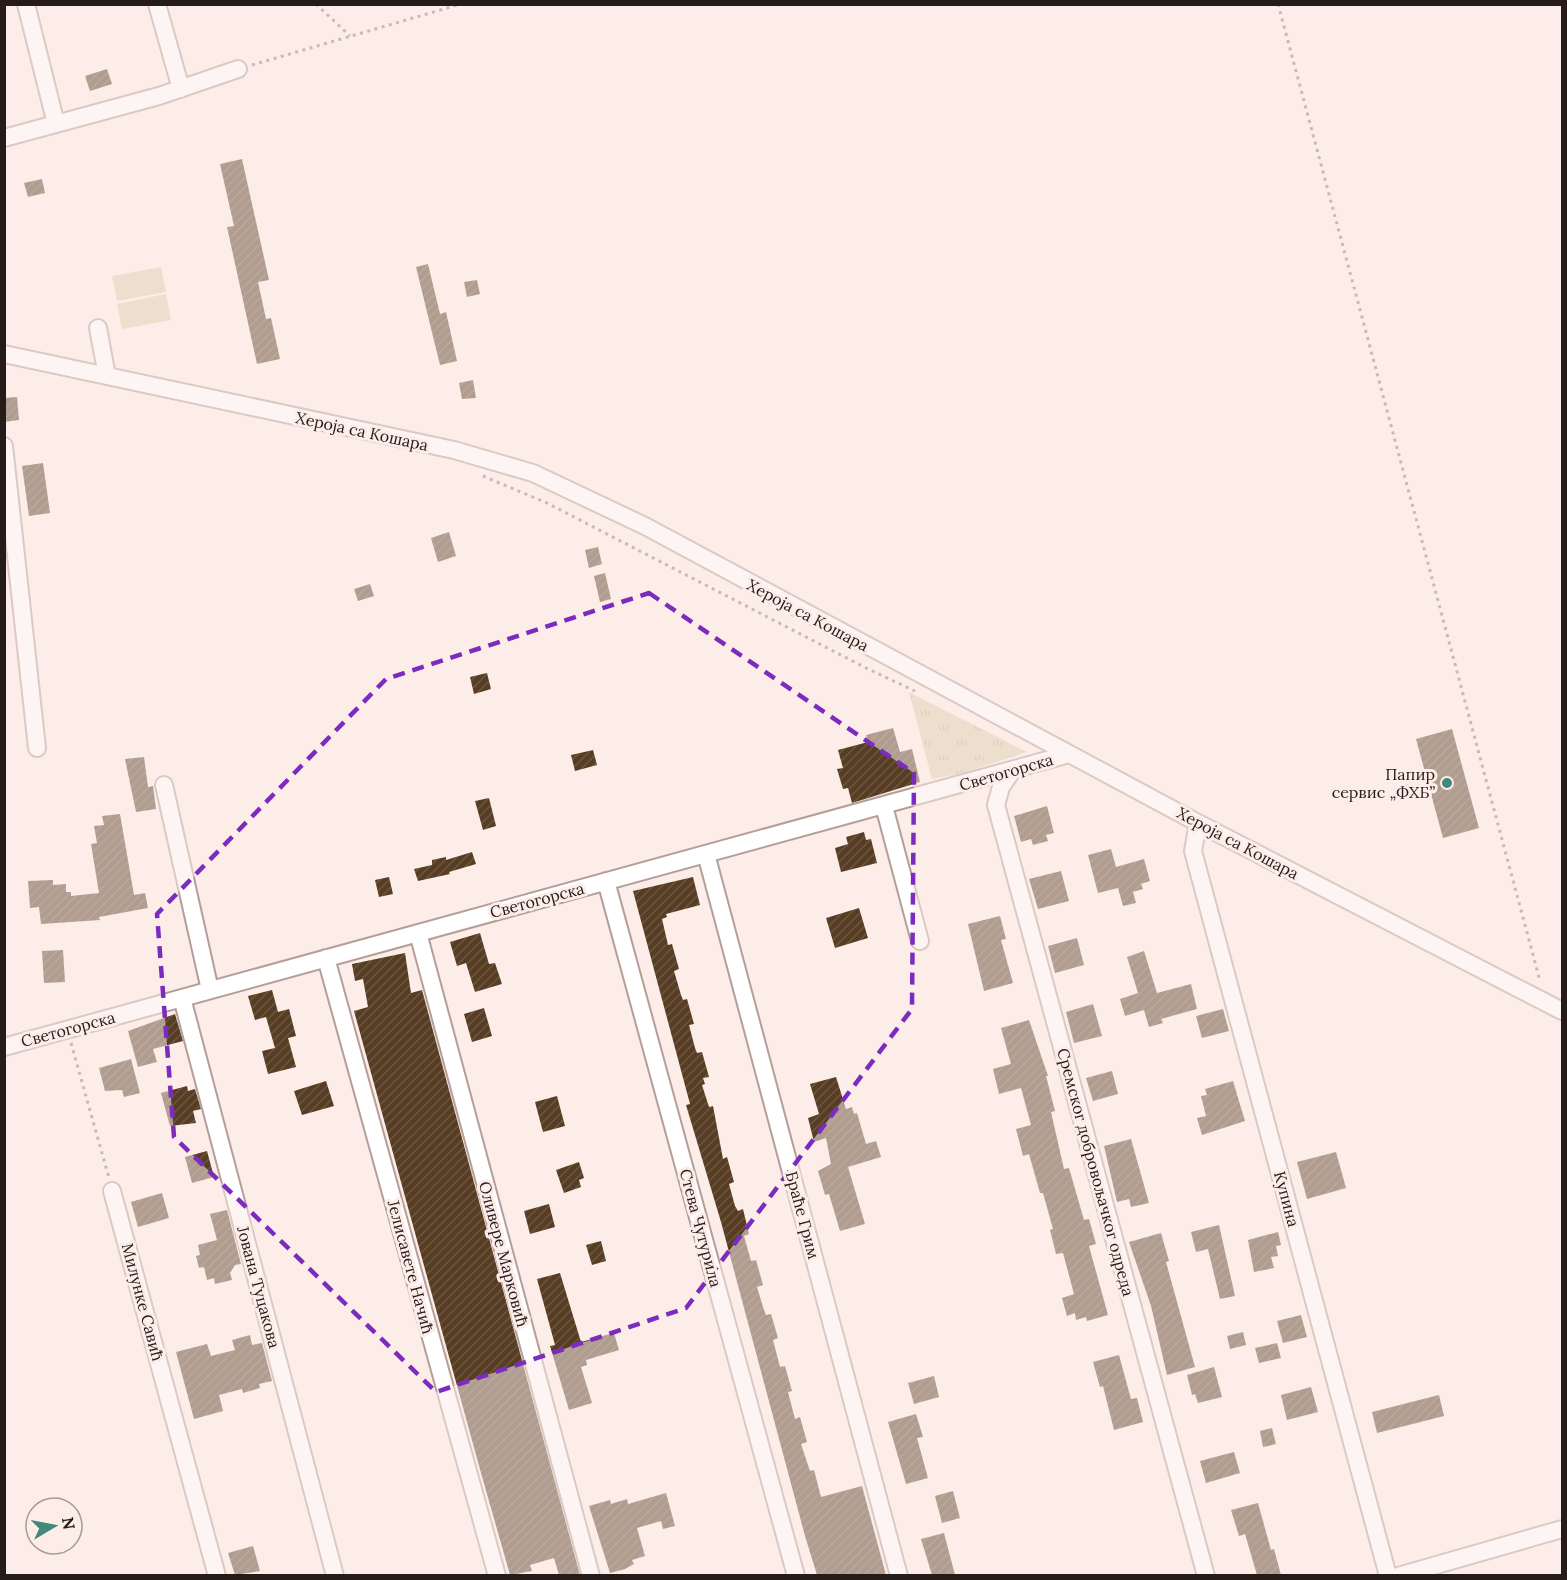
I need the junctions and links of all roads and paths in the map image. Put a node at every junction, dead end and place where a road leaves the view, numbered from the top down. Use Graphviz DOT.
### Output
graph roads {
  1 [pos="26,4"];
  2 [pos="157,4"];
  3 [pos="316,4"];
  4 [pos="461,4"];
  5 [pos="1278,4"];
  6 [pos="351,36"];
  7 [pos="238,69"];
  8 [pos="181,89"];
  9 [pos="56,124"];
  10 [pos="4,138"];
  11 [pos="98,328"];
  12 [pos="4,354"];
  13 [pos="107,376"];
  14 [pos="4,446"];
  15 [pos="480,475"];
  16 [pos="920,693"];
  17 [pos="37,748"];
  18 [pos="1069,754"];
  19 [pos="1012,771"];
  20 [pos="164,785"];
  21 [pos="884,806"];
  22 [pos="1198,823"];
  23 [pos="706,854"];
  24 [pos="606,881"];
  25 [pos="418,933"];
  26 [pos="920,941"];
  27 [pos="326,958"];
  28 [pos="210,990"];
  29 [pos="182,998"];
  30 [pos="1546,1003"];
  31 [pos="1563,1011"];
  32 [pos="68,1029"];
  33 [pos="4,1047"];
  34 [pos="112,1191"];
  35 [pos="1563,1529"];
  36 [pos="217,1575"];
  37 [pos="335,1575"];
  38 [pos="497,1575"];
  39 [pos="591,1575"];
  40 [pos="796,1575"];
  41 [pos="899,1575"];
  42 [pos="1206,1575"];
  43 [pos="1388,1575"];
  44 [pos="1398,1575"];
  1 -- 9 [label="street"];
  2 -- 8 [label="street"];
  3 -- 6 [label="path"];
  4 -- 6 [label="path"];
  5 -- 30 [label="path"];
  6 -- 7 [label="path"];
  7 -- 8 [label="street"];
  8 -- 9 [label="street"];
  9 -- 10 [label="street"];
  11 -- 13 [label="street"];
  12 -- 13 [label="street, Хероја са Кошара"];
  13 -- 18 [label="street, Хероја са Кошара"];
  14 -- 17 [label="street"];
  15 -- 16 [label="path"];
  18 -- 19 [label="street, Светогорска"];
  18 -- 22 [label="street, Хероја са Кошара"];
  19 -- 21 [label="street, Светогорска"];
  19 -- 42 [label="street, Сремског добровољачког одреда"];
  20 -- 28 [label="street"];
  21 -- 23 [label="street, Светогорска"];
  21 -- 26 [label="street"];
  22 -- 30 [label="street, Хероја са Кошара"];
  22 -- 43 [label="street, Купина"];
  23 -- 24 [label="street, Светогорска"];
  23 -- 41 [label="street, Браће Грим"];
  24 -- 25 [label="street, Светогорска"];
  24 -- 40 [label="street, Стева Чутурила"];
  25 -- 27 [label="street, Светогорска"];
  25 -- 39 [label="street, Оливере Марковић"];
  27 -- 28 [label="street, Светогорска"];
  27 -- 38 [label="street, Јелисавете Начић"];
  28 -- 29 [label="street, Светогорска"];
  29 -- 32 [label="street, Светогорска"];
  29 -- 37 [label="street, Јована Туцакова"];
  30 -- 31 [label="street, Хероја са Кошара"];
  32 -- 33 [label="street, Светогорска"];
  32 -- 34 [label="path"];
  34 -- 36 [label="street, Милунке Савић"];
  35 -- 44 [label="street"];
}
